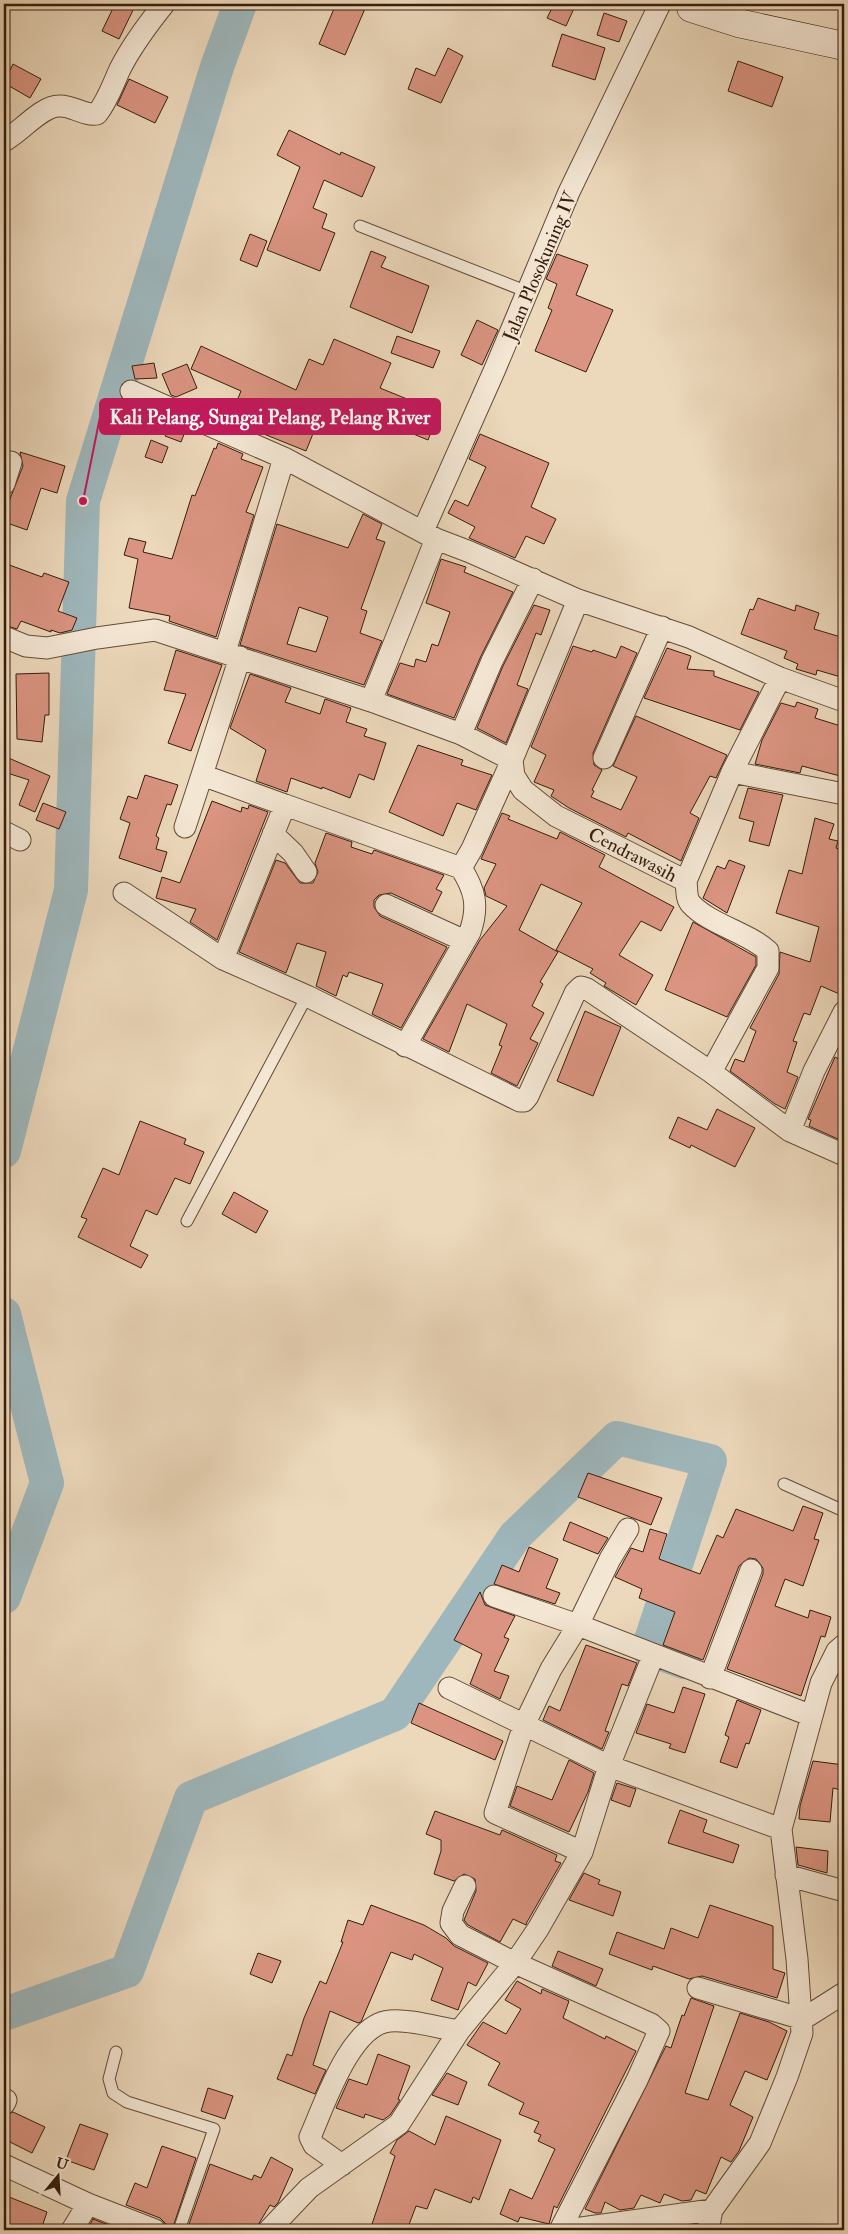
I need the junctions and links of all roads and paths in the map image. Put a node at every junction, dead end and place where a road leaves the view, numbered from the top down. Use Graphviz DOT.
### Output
graph roads {
  1 [pos="164,4"];
  2 [pos="660,4"];
  3 [pos="687,5"];
  4 [pos="844,46"];
  5 [pos="4,141"];
  6 [pos="360,226"];
  7 [pos="528,292"];
  8 [pos="131,392"];
  9 [pos="284,458"];
  10 [pos="11,462"];
  11 [pos="4,484"];
  12 [pos="430,535"];
  13 [pos="533,579"];
  14 [pos="578,600"];
  15 [pos="662,627"];
  16 [pos="4,638"];
  17 [pos="232,654"];
  18 [pos="780,678"];
  19 [pos="371,701"];
  20 [pos="844,701"];
  21 [pos="461,734"];
  22 [pos="604,758"];
  23 [pos="512,760"];
  24 [pos="732,772"];
  25 [pos="202,775"];
  26 [pos="844,794"];
  27 [pos="285,805"];
  28 [pos="185,827"];
  29 [pos="274,834"];
  30 [pos="461,868"];
  31 [pos="306,872"];
  32 [pos="686,881"];
  33 [pos="124,893"];
  34 [pos="386,905"];
  35 [pos="465,941"];
  36 [pos="223,959"];
  37 [pos="307,996"];
  38 [pos="844,1012"];
  39 [pos="405,1046"];
  40 [pos="711,1072"];
  41 [pos="790,1131"];
  42 [pos="844,1155"];
  43 [pos="188,1221"];
  44 [pos="784,1484"];
  45 [pos="844,1512"];
  46 [pos="628,1529"];
  47 [pos="751,1570"];
  48 [pos="494,1596"];
  49 [pos="578,1626"];
  50 [pos="844,1645"];
  51 [pos="653,1656"];
  52 [pos="710,1678"];
  53 [pos="449,1688"];
  54 [pos="812,1716"];
  55 [pos="524,1725"];
  56 [pos="609,1766"];
  57 [pos="781,1829"];
  58 [pos="582,1852"];
  59 [pos="786,1875"];
  60 [pos="465,1886"];
  61 [pos="844,1891"];
  62 [pos="515,1963"];
  63 [pos="698,1988"];
  64 [pos="844,1993"];
  65 [pos="803,2019"];
  66 [pos="459,2031"];
  67 [pos="116,2052"];
  68 [pos="4,2165"];
  69 [pos="342,2165"];
  70 [pos="88,2204"];
  71 [pos="710,2220"];
  72 [pos="72,2230"];
  73 [pos="155,2230"];
  74 [pos="179,2230"];
  75 [pos="269,2230"];
  76 [pos="560,2230"];
  77 [pos="568,2230"];
  1 -- 5 [label="street"];
  2 -- 7 [label="street, Jalan Plosokuning IV"];
  3 -- 4 [label="street"];
  6 -- 7 [label="lane"];
  7 -- 12 [label="street, Jalan Plosokuning IV"];
  8 -- 9 [label="street"];
  9 -- 12 [label="street"];
  9 -- 17 [label="street"];
  10 -- 11 [label="street"];
  12 -- 13 [label="street"];
  12 -- 19 [label="street, Jalan Plosokuning IV"];
  13 -- 14 [label="street"];
  13 -- 21 [label="street"];
  14 -- 15 [label="street"];
  14 -- 23 [label="street"];
  15 -- 18 [label="street"];
  15 -- 22 [label="street"];
  16 -- 17 [label="street"];
  17 -- 19 [label="street"];
  17 -- 25 [label="street"];
  18 -- 20 [label="street"];
  18 -- 24 [label="street"];
  19 -- 21 [label="street"];
  21 -- 23 [label="street"];
  23 -- 30 [label="street"];
  23 -- 32 [label="street, Cendrawasih"];
  24 -- 26 [label="street"];
  24 -- 32 [label="street"];
  25 -- 27 [label="street"];
  25 -- 28 [label="street"];
  27 -- 29 [label="street"];
  27 -- 30 [label="street"];
  29 -- 31 [label="street"];
  29 -- 36 [label="street"];
  30 -- 35 [label="street"];
  32 -- 40 [label="street, Cendrawasih"];
  33 -- 36 [label="street"];
  34 -- 35 [label="street"];
  35 -- 39 [label="street"];
  36 -- 37 [label="street"];
  37 -- 39 [label="street"];
  37 -- 43 [label="lane"];
  38 -- 41 [label="street"];
  39 -- 40 [label="street"];
  40 -- 41 [label="street"];
  41 -- 42 [label="street"];
  44 -- 45 [label="lane"];
  46 -- 49 [label="street"];
  47 -- 52 [label="street"];
  48 -- 49 [label="street"];
  49 -- 51 [label="street"];
  49 -- 55 [label="street"];
  50 -- 54 [label="street"];
  51 -- 52 [label="street"];
  51 -- 56 [label="street"];
  52 -- 54 [label="street"];
  53 -- 55 [label="street"];
  54 -- 57 [label="street"];
  55 -- 56 [label="street"];
  55 -- 58 [label="street"];
  56 -- 57 [label="street"];
  56 -- 58 [label="street"];
  57 -- 59 [label="street"];
  58 -- 62 [label="street"];
  59 -- 61 [label="street"];
  59 -- 65 [label="street"];
  60 -- 62 [label="street"];
  62 -- 66 [label="street"];
  62 -- 76 [label="street"];
  63 -- 65 [label="street"];
  64 -- 65 [label="street"];
  65 -- 71 [label="street"];
  66 -- 69 [label="street"];
  66 -- 69 [label="street"];
  67 -- 74 [label="lane"];
  68 -- 70 [label="street"];
  69 -- 75 [label="street"];
  70 -- 72 [label="street"];
  70 -- 73 [label="street"];
  71 -- 77 [label="street"];
}
